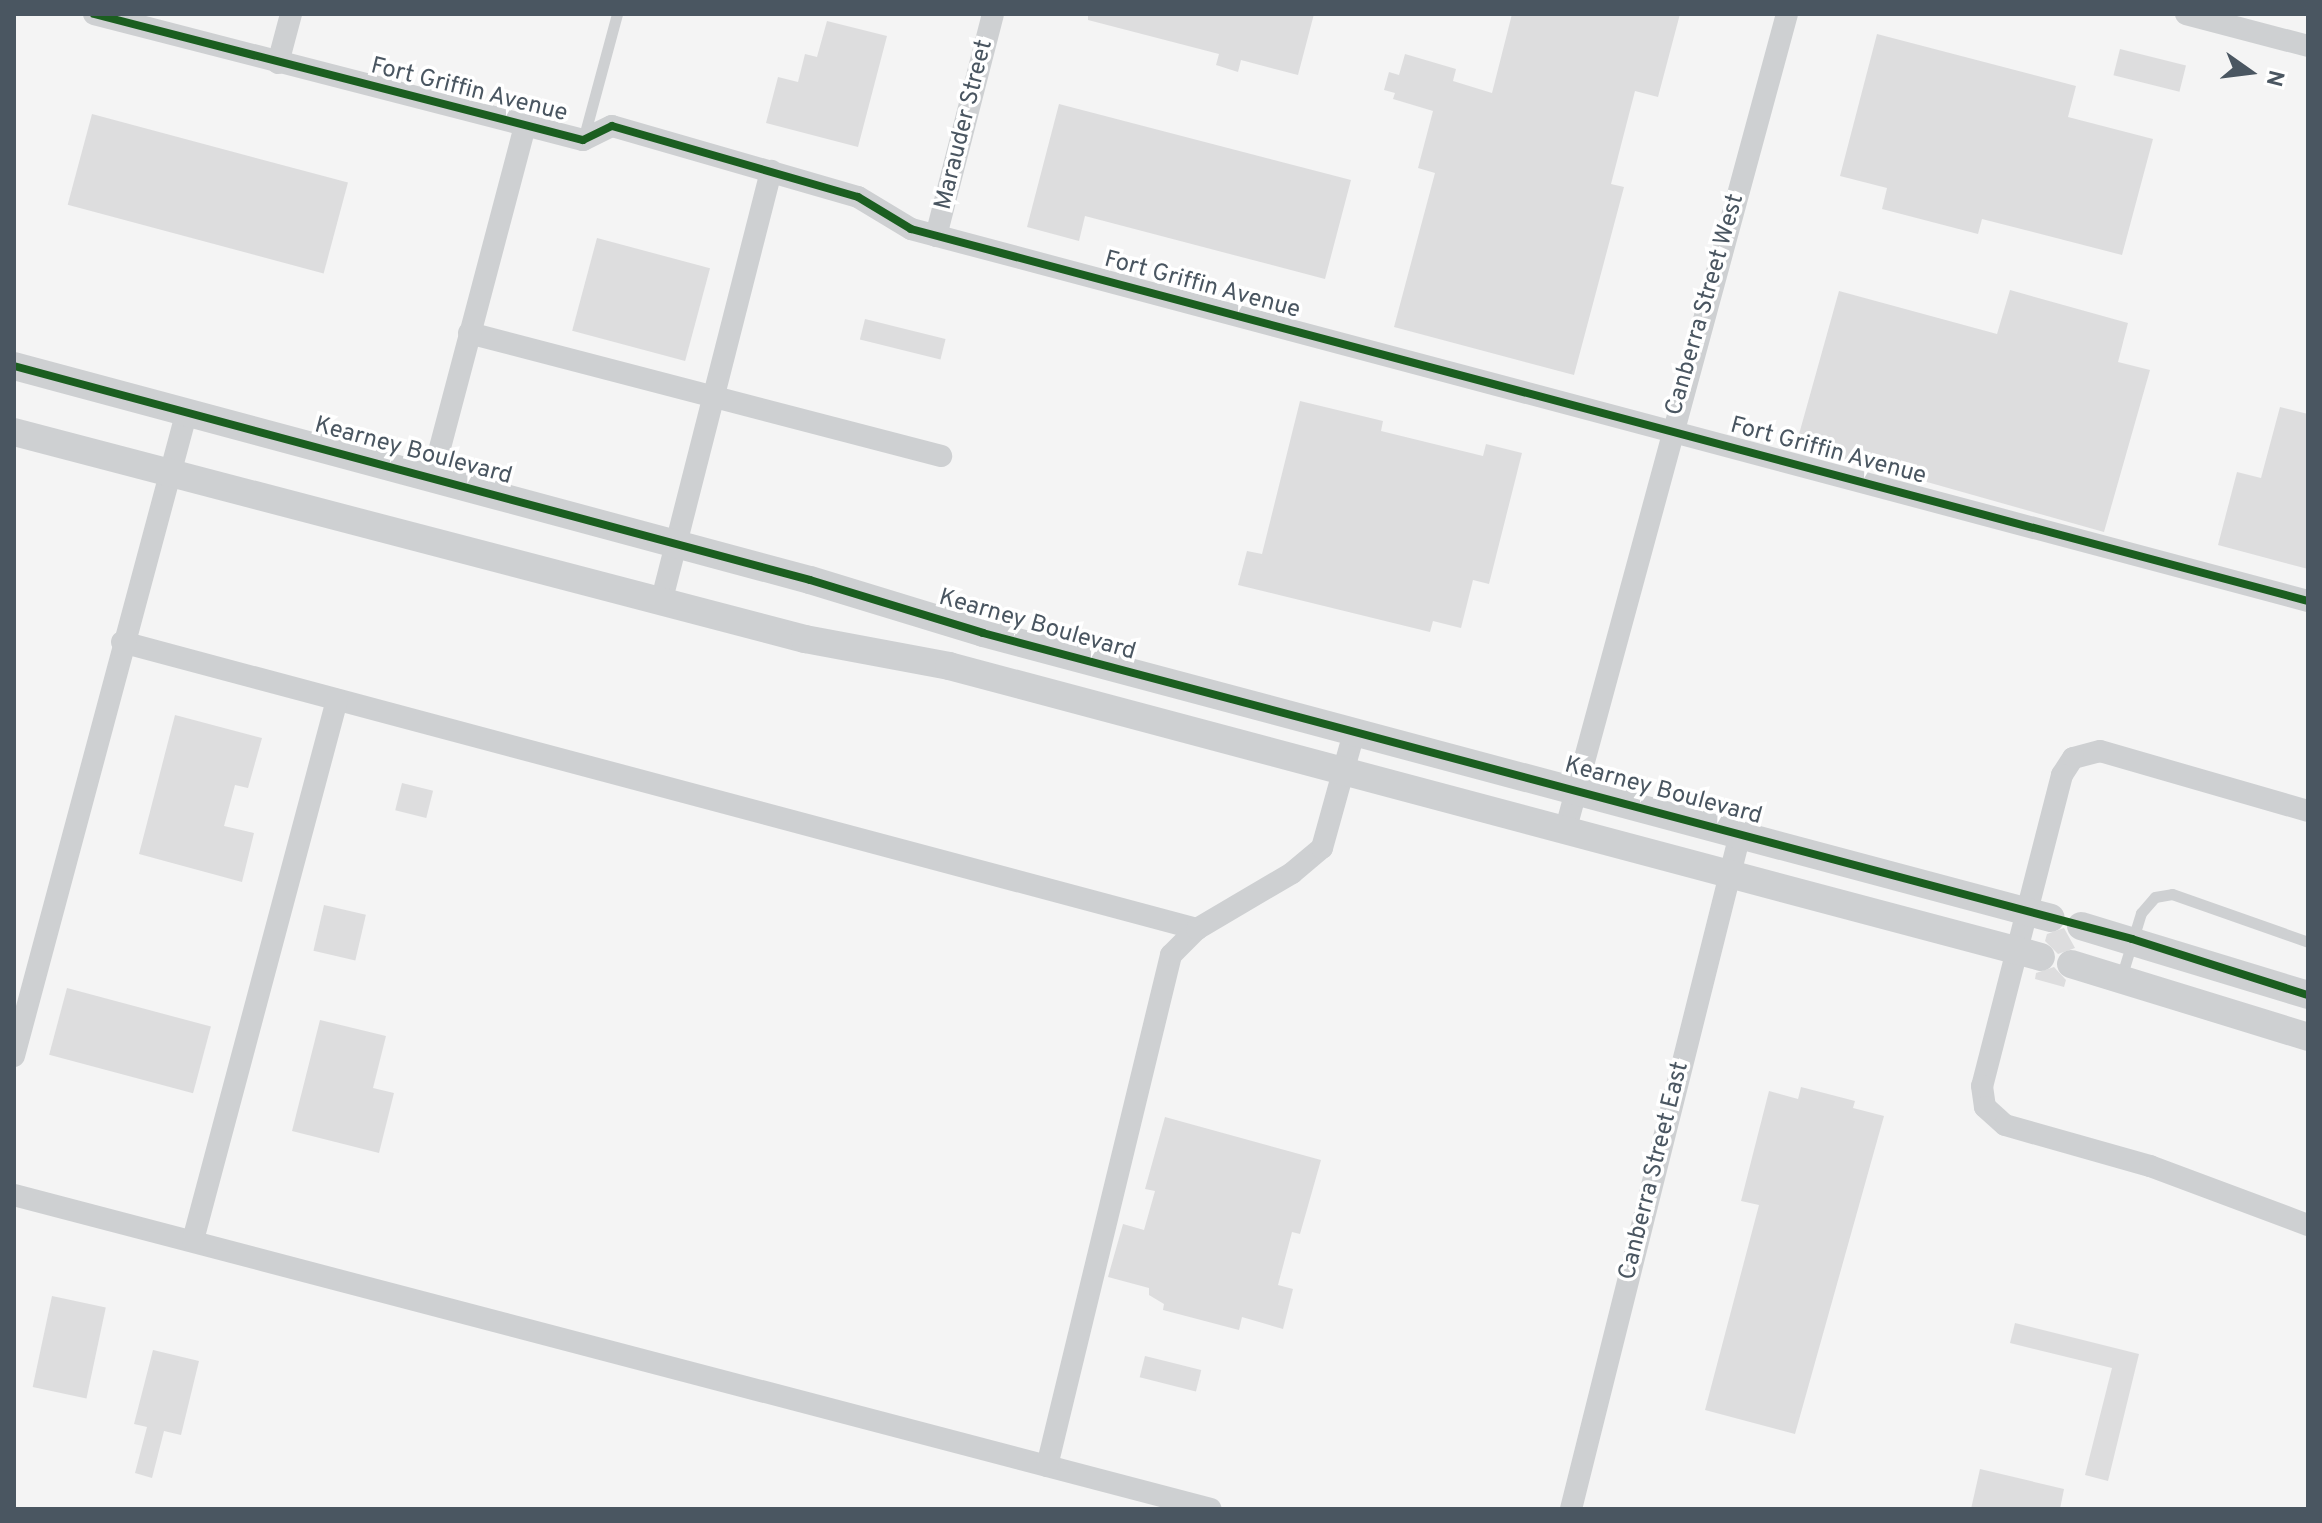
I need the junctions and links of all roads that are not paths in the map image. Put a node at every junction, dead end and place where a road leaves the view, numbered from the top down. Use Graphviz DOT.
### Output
graph roads {
  1 [pos="94,14"];
  2 [pos="291,14"];
  3 [pos="617,14"];
  4 [pos="993,14"];
  5 [pos="1787,14"];
  6 [pos="2186,14"];
  7 [pos="2308,46"];
  8 [pos="278,63"];
  9 [pos="525,126"];
  10 [pos="583,140"];
  11 [pos="771,171"];
  12 [pos="936,236"];
  13 [pos="469,333"];
  14 [pos="14,366"];
  15 [pos="714,397"];
  16 [pos="187,411"];
  17 [pos="1671,431"];
  18 [pos="14,432"];
  19 [pos="941,456"];
  20 [pos="169,473"];
  21 [pos="432,478"];
  22 [pos="676,543"];
  23 [pos="662,599"];
  24 [pos="2308,601"];
  25 [pos="122,642"];
  26 [pos="337,700"];
  27 [pos="1354,733"];
  28 [pos="1344,771"];
  29 [pos="1576,789"];
  30 [pos="2308,811"];
  31 [pos="1566,828"];
  32 [pos="1740,834"];
  33 [pos="1730,871"];
  34 [pos="2039,915"];
  35 [pos="2081,926"];
  36 [pos="1197,929"];
  37 [pos="2132,939"];
  38 [pos="2308,942"];
  39 [pos="2029,953"];
  40 [pos="2071,964"];
  41 [pos="2121,978"];
  42 [pos="2308,995"];
  43 [pos="2308,1037"];
  44 [pos="14,1056"];
  45 [pos="14,1195"];
  46 [pos="2308,1225"];
  47 [pos="193,1240"];
  48 [pos="1047,1466"];
  49 [pos="1211,1509"];
  50 [pos="1571,1509"];
  1 -- 8 [label="street, Fort Griffin Avenue"];
  2 -- 8 [label="street"];
  3 -- 10 [label="lane"];
  4 -- 12 [label="street, Marauder Street"];
  5 -- 17 [label="street, Canberra Street West"];
  6 -- 7 [label="street"];
  8 -- 9 [label="street, Fort Griffin Avenue"];
  9 -- 10 [label="street, Fort Griffin Avenue"];
  9 -- 13 [label="street"];
  10 -- 11 [label="street, Fort Griffin Avenue"];
  11 -- 12 [label="street, Fort Griffin Avenue"];
  11 -- 15 [label="street"];
  12 -- 17 [label="street, Fort Griffin Avenue"];
  13 -- 15 [label="street"];
  13 -- 21 [label="street"];
  14 -- 16 [label="street, Kearney Boulevard"];
  15 -- 19 [label="street"];
  15 -- 22 [label="street"];
  16 -- 20 [label="street"];
  16 -- 21 [label="street, Kearney Boulevard"];
  17 -- 24 [label="street, Fort Griffin Avenue"];
  17 -- 29 [label="street, Canberra Street West"];
  18 -- 20 [label="street"];
  20 -- 23 [label="street"];
  20 -- 25 [label="street"];
  21 -- 22 [label="street, Kearney Boulevard"];
  22 -- 23 [label="street"];
  22 -- 27 [label="street, Kearney Boulevard"];
  23 -- 28 [label="street"];
  25 -- 26 [label="street"];
  25 -- 44 [label="street"];
  26 -- 36 [label="street"];
  26 -- 47 [label="street"];
  27 -- 28 [label="street"];
  27 -- 29 [label="street, Kearney Boulevard"];
  28 -- 31 [label="street"];
  28 -- 36 [label="street"];
  29 -- 31 [label="street, Canberra Street West"];
  29 -- 32 [label="street, Kearney Boulevard"];
  30 -- 34 [label="street"];
  31 -- 33 [label="street"];
  32 -- 33 [label="street, Canberra Street East"];
  32 -- 34 [label="street, Kearney Boulevard"];
  33 -- 39 [label="street"];
  33 -- 50 [label="street, Canberra Street East"];
  34 -- 39 [label="street"];
  35 -- 37 [label="street"];
  36 -- 48 [label="street"];
  37 -- 38 [label="lane"];
  37 -- 41 [label="lane"];
  37 -- 42 [label="street"];
  39 -- 46 [label="street"];
  40 -- 41 [label="street"];
  41 -- 43 [label="street"];
  45 -- 47 [label="street"];
  47 -- 48 [label="street"];
  48 -- 49 [label="street"];
}
